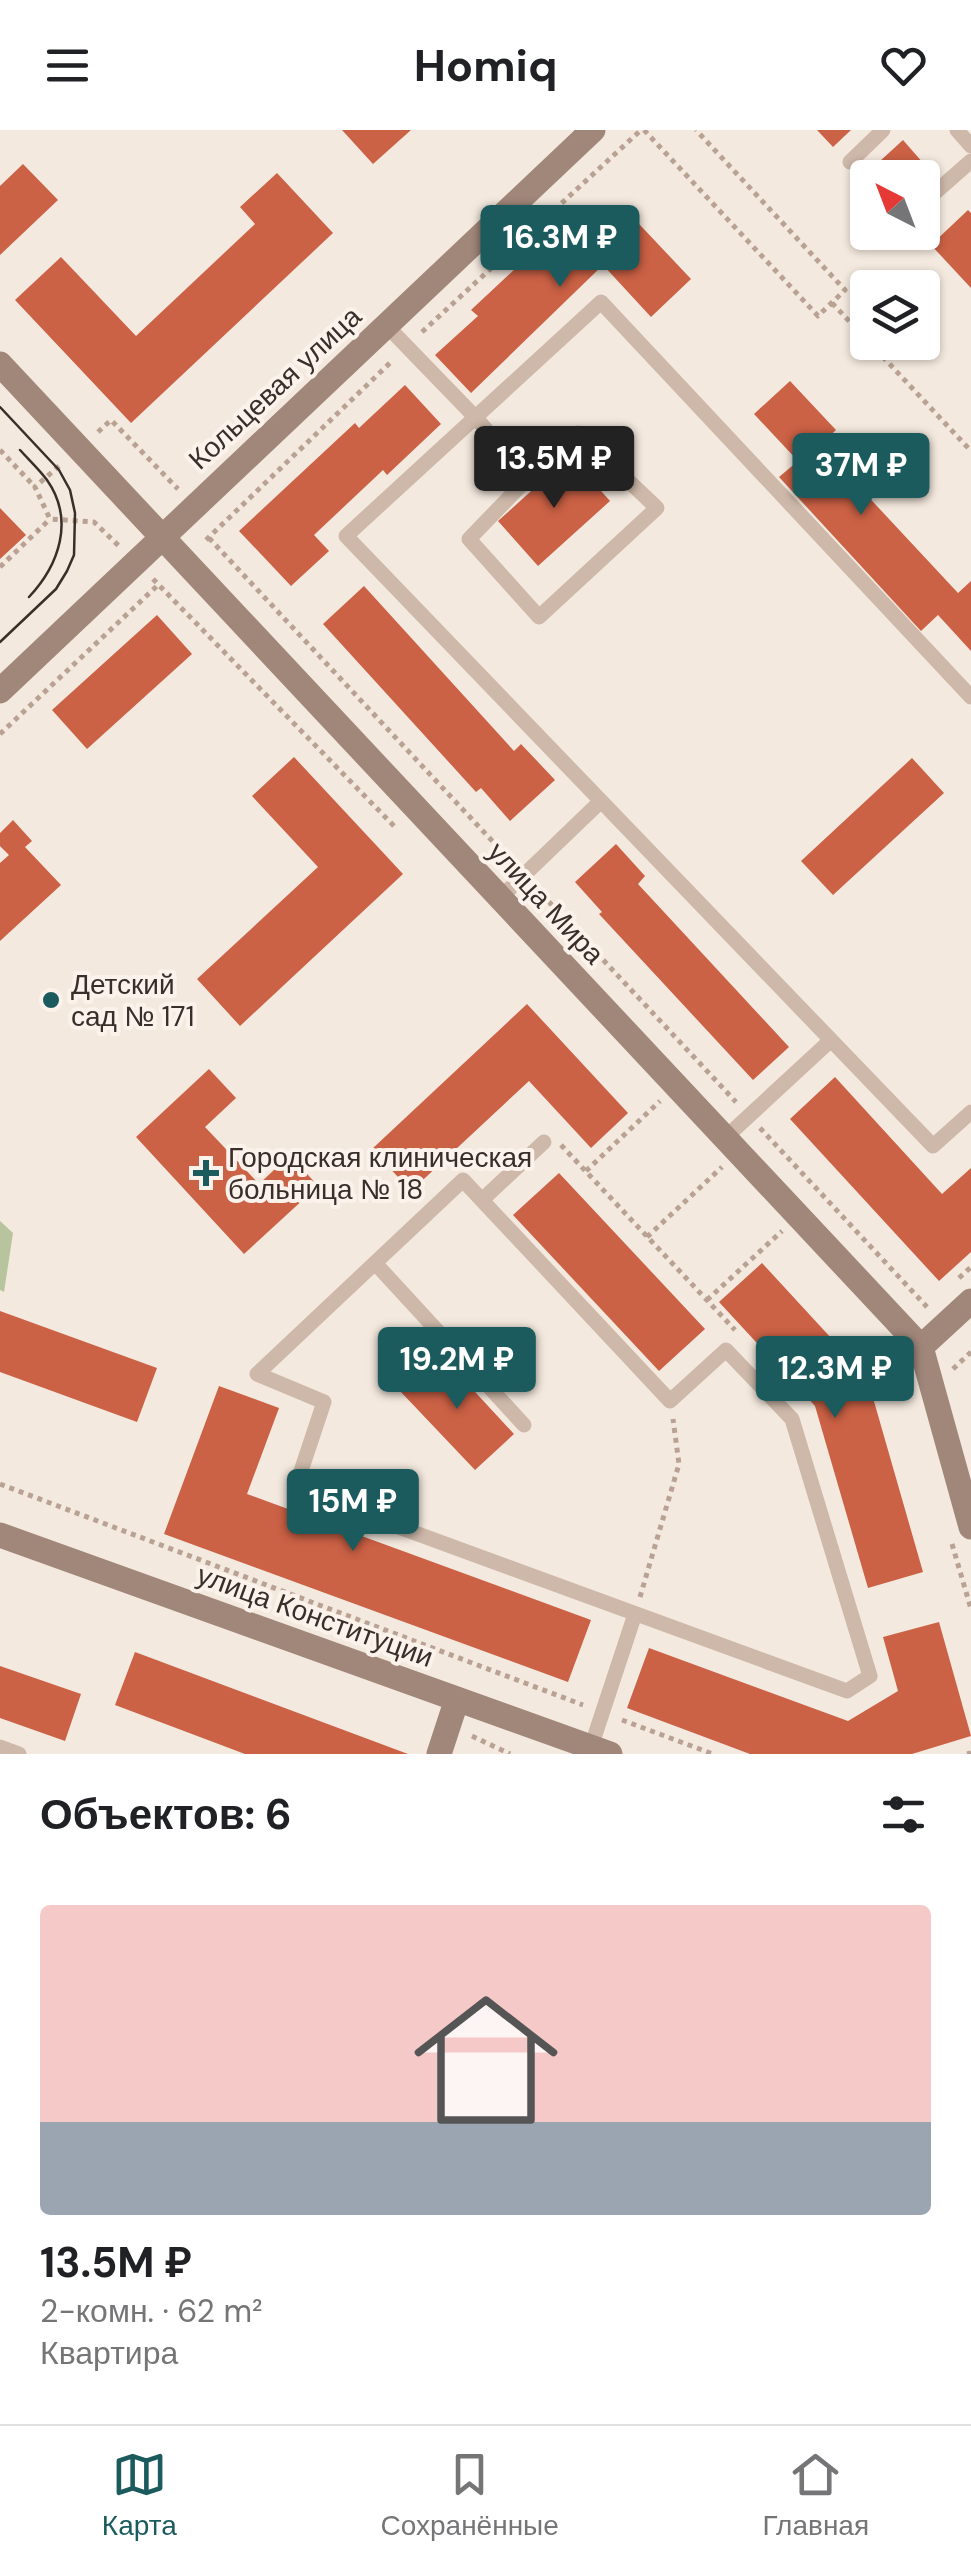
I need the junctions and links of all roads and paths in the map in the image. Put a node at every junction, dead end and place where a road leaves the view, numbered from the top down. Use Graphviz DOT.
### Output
graph roads {
  1 [pos="593,130"];
  2 [pos="644,130"];
  3 [pos="696,130"];
  4 [pos="882,130"];
  5 [pos="957,130"];
  6 [pos="971,146"];
  7 [pos="852,160"];
  8 [pos="971,162"];
  9 [pos="940,189"];
  10 [pos="832,303"];
  11 [pos="850,322"];
  12 [pos="386,325"];
  13 [pos="885,360"];
  14 [pos="0,364"];
  15 [pos="476,418"];
  16 [pos="0,450"];
  17 [pos="971,450"];
  18 [pos="528,478"];
  19 [pos="35,488"];
  20 [pos="50,519"];
  21 [pos="162,536"];
  22 [pos="209,538"];
  23 [pos="0,566"];
  24 [pos="0,691"];
  25 [pos="971,697"];
  26 [pos="0,734"];
  27 [pos="601,801"];
  28 [pos="403,835"];
  29 [pos="524,875"];
  30 [pos="500,898"];
  31 [pos="831,1040"];
  32 [pos="661,1100"];
  33 [pos="971,1112"];
  34 [pos="749,1116"];
  35 [pos="725,1138"];
  36 [pos="544,1142"];
  37 [pos="586,1171"];
  38 [pos="734,1180"];
  39 [pos="482,1200"];
  40 [pos="782,1231"];
  41 [pos="647,1237"];
  42 [pos="375,1263"];
  43 [pos="707,1300"];
  44 [pos="971,1301"];
  45 [pos="927,1307"];
  46 [pos="921,1347"];
  47 [pos="726,1350"];
  48 [pos="971,1352"];
  49 [pos="953,1368"];
  50 [pos="670,1401"];
  51 [pos="524,1425"];
  52 [pos="0,1484"];
  53 [pos="960,1530"];
  54 [pos="0,1535"];
  55 [pos="971,1608"];
  56 [pos="635,1614"];
  57 [pos="457,1698"];
  58 [pos="601,1712"];
  59 [pos="463,1731"];
  60 [pos="0,1747"];
  61 [pos="601,1750"];
  62 [pos="19,1754"];
  63 [pos="439,1754"];
  64 [pos="510,1754"];
  65 [pos="712,1754"];
  1 -- 12 [label="street, Кольцевая улица"];
  2 -- 10 [label="path"];
  3 -- 10 [label="path"];
  4 -- 7 [label="lane"];
  5 -- 6 [label="lane"];
  8 -- 9 [label="lane"];
  10 -- 11 [label="path"];
  12 -- 15 [label="lane"];
  12 -- 21 [label="street, Кольцевая улица"];
  13 -- 17 [label="path"];
  14 -- 21 [label="street, улица Мира"];
  15 -- 18 [label="lane"];
  15 -- 25 [label="lane"];
  15 -- 27 [label="lane"];
  16 -- 19 [label="path"];
  18 -- 18 [label="lane"];
  20 -- 23 [label="path"];
  21 -- 24 [label="street, Кольцевая улица"];
  21 -- 30 [label="street, улица Мира"];
  22 -- 29 [label="path"];
  26 -- 28 [label="path"];
  27 -- 29 [label="lane"];
  27 -- 31 [label="lane"];
  29 -- 30 [label="lane"];
  29 -- 34 [label="path"];
  30 -- 35 [label="street, улица Мира"];
  31 -- 33 [label="lane"];
  31 -- 34 [label="lane"];
  32 -- 37 [label="path"];
  34 -- 35 [label="lane"];
  34 -- 45 [label="path"];
  35 -- 46 [label="street, улица Мира"];
  36 -- 37 [label="path"];
  36 -- 39 [label="lane"];
  37 -- 41 [label="path"];
  38 -- 41 [label="path"];
  39 -- 42 [label="lane"];
  39 -- 50 [label="lane"];
  40 -- 43 [label="path"];
  41 -- 43 [label="path"];
  42 -- 51 [label="lane"];
  42 -- 56 [label="lane"];
  43 -- 47 [label="path"];
  44 -- 46 [label="street"];
  46 -- 53 [label="street, улица Мира"];
  47 -- 50 [label="lane"];
  47 -- 56 [label="lane"];
  48 -- 49 [label="path"];
  50 -- 56 [label="path"];
  52 -- 58 [label="path"];
  53 -- 55 [label="path"];
  54 -- 57 [label="street, улица Конституции"];
  56 -- 58 [label="lane"];
  57 -- 61 [label="street, улица Конституции"];
  57 -- 63 [label="street"];
  58 -- 61 [label="lane"];
  58 -- 65 [label="path"];
  59 -- 64 [label="path"];
  60 -- 62 [label="lane"];
}
